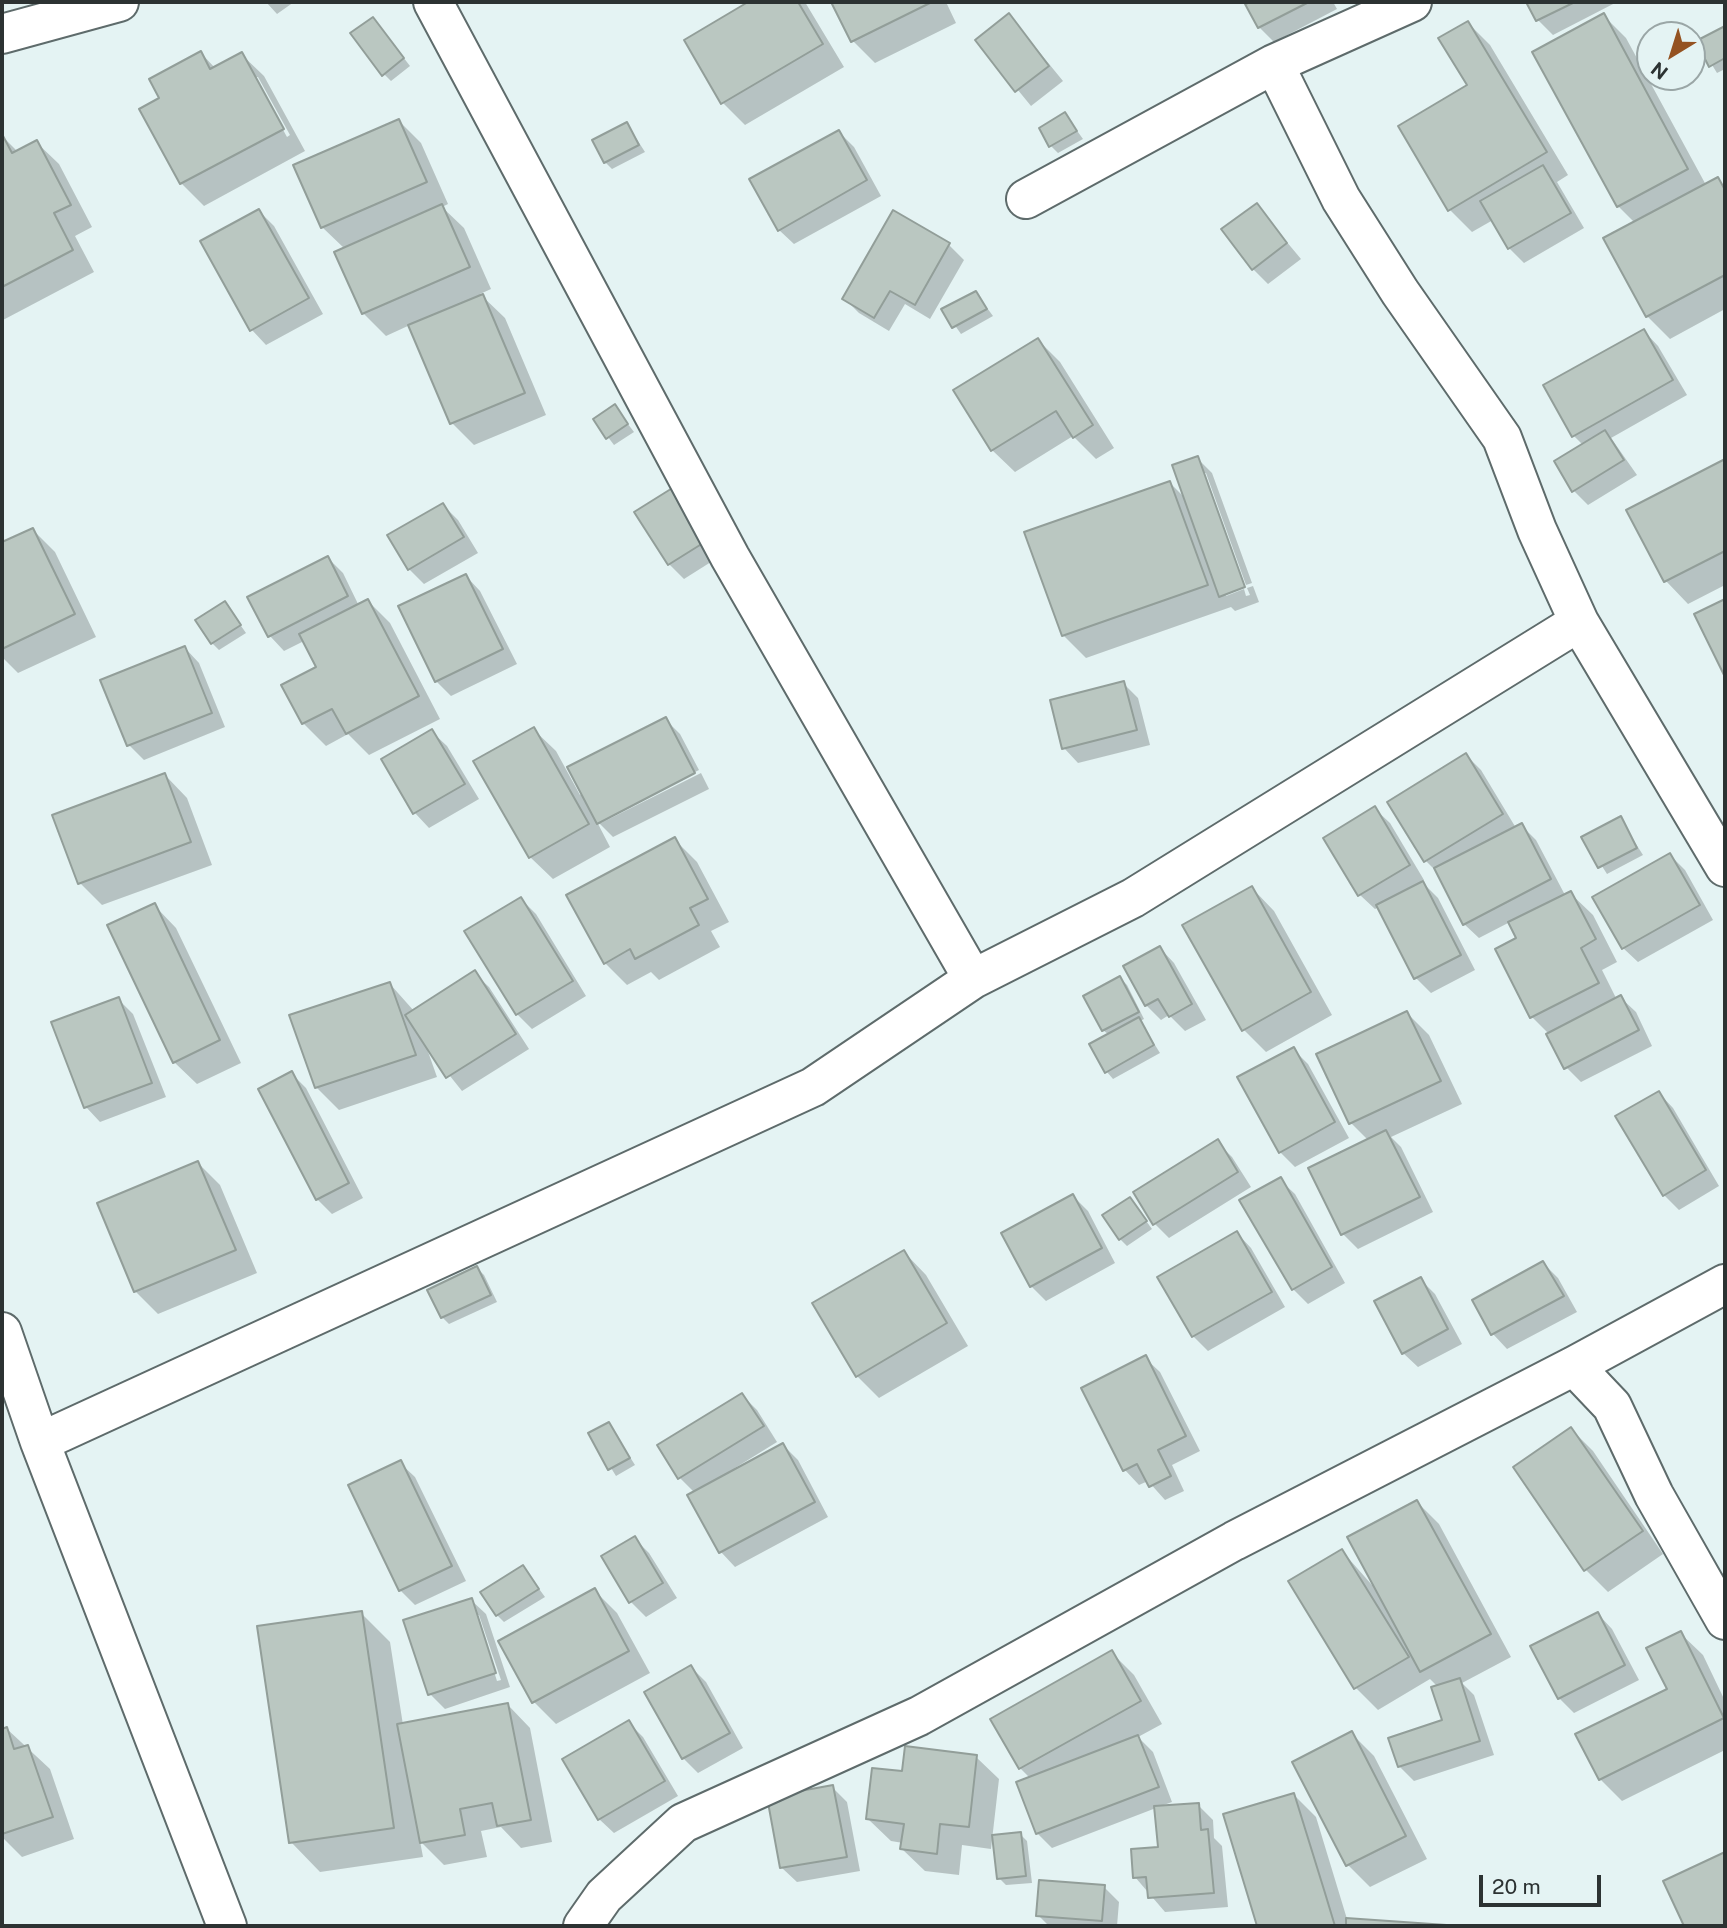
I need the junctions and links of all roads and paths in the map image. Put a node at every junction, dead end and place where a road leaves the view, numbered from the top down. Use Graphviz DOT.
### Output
graph roads {
  1 [pos="119,2"];
  2 [pos="433,2"];
  3 [pos="1412,2"];
  4 [pos="2,34"];
  5 [pos="1274,65"];
  6 [pos="1027,199"];
  7 [pos="1579,622"];
  8 [pos="1725,867"];
  9 [pos="973,979"];
  10 [pos="1725,1284"];
  11 [pos="2,1332"];
  12 [pos="1574,1366"];
  13 [pos="40,1442"];
  14 [pos="1725,1620"];
  15 [pos="227,1926"];
  16 [pos="583,1926"];
  1 -- 4 [label="street"];
  2 -- 9 [label="street"];
  3 -- 5 [label="street"];
  5 -- 6 [label="street"];
  5 -- 7 [label="street"];
  7 -- 8 [label="street"];
  7 -- 9 [label="street"];
  9 -- 13 [label="street"];
  10 -- 12 [label="street"];
  11 -- 13 [label="street"];
  12 -- 14 [label="street"];
  12 -- 16 [label="street"];
  13 -- 15 [label="street"];
}
